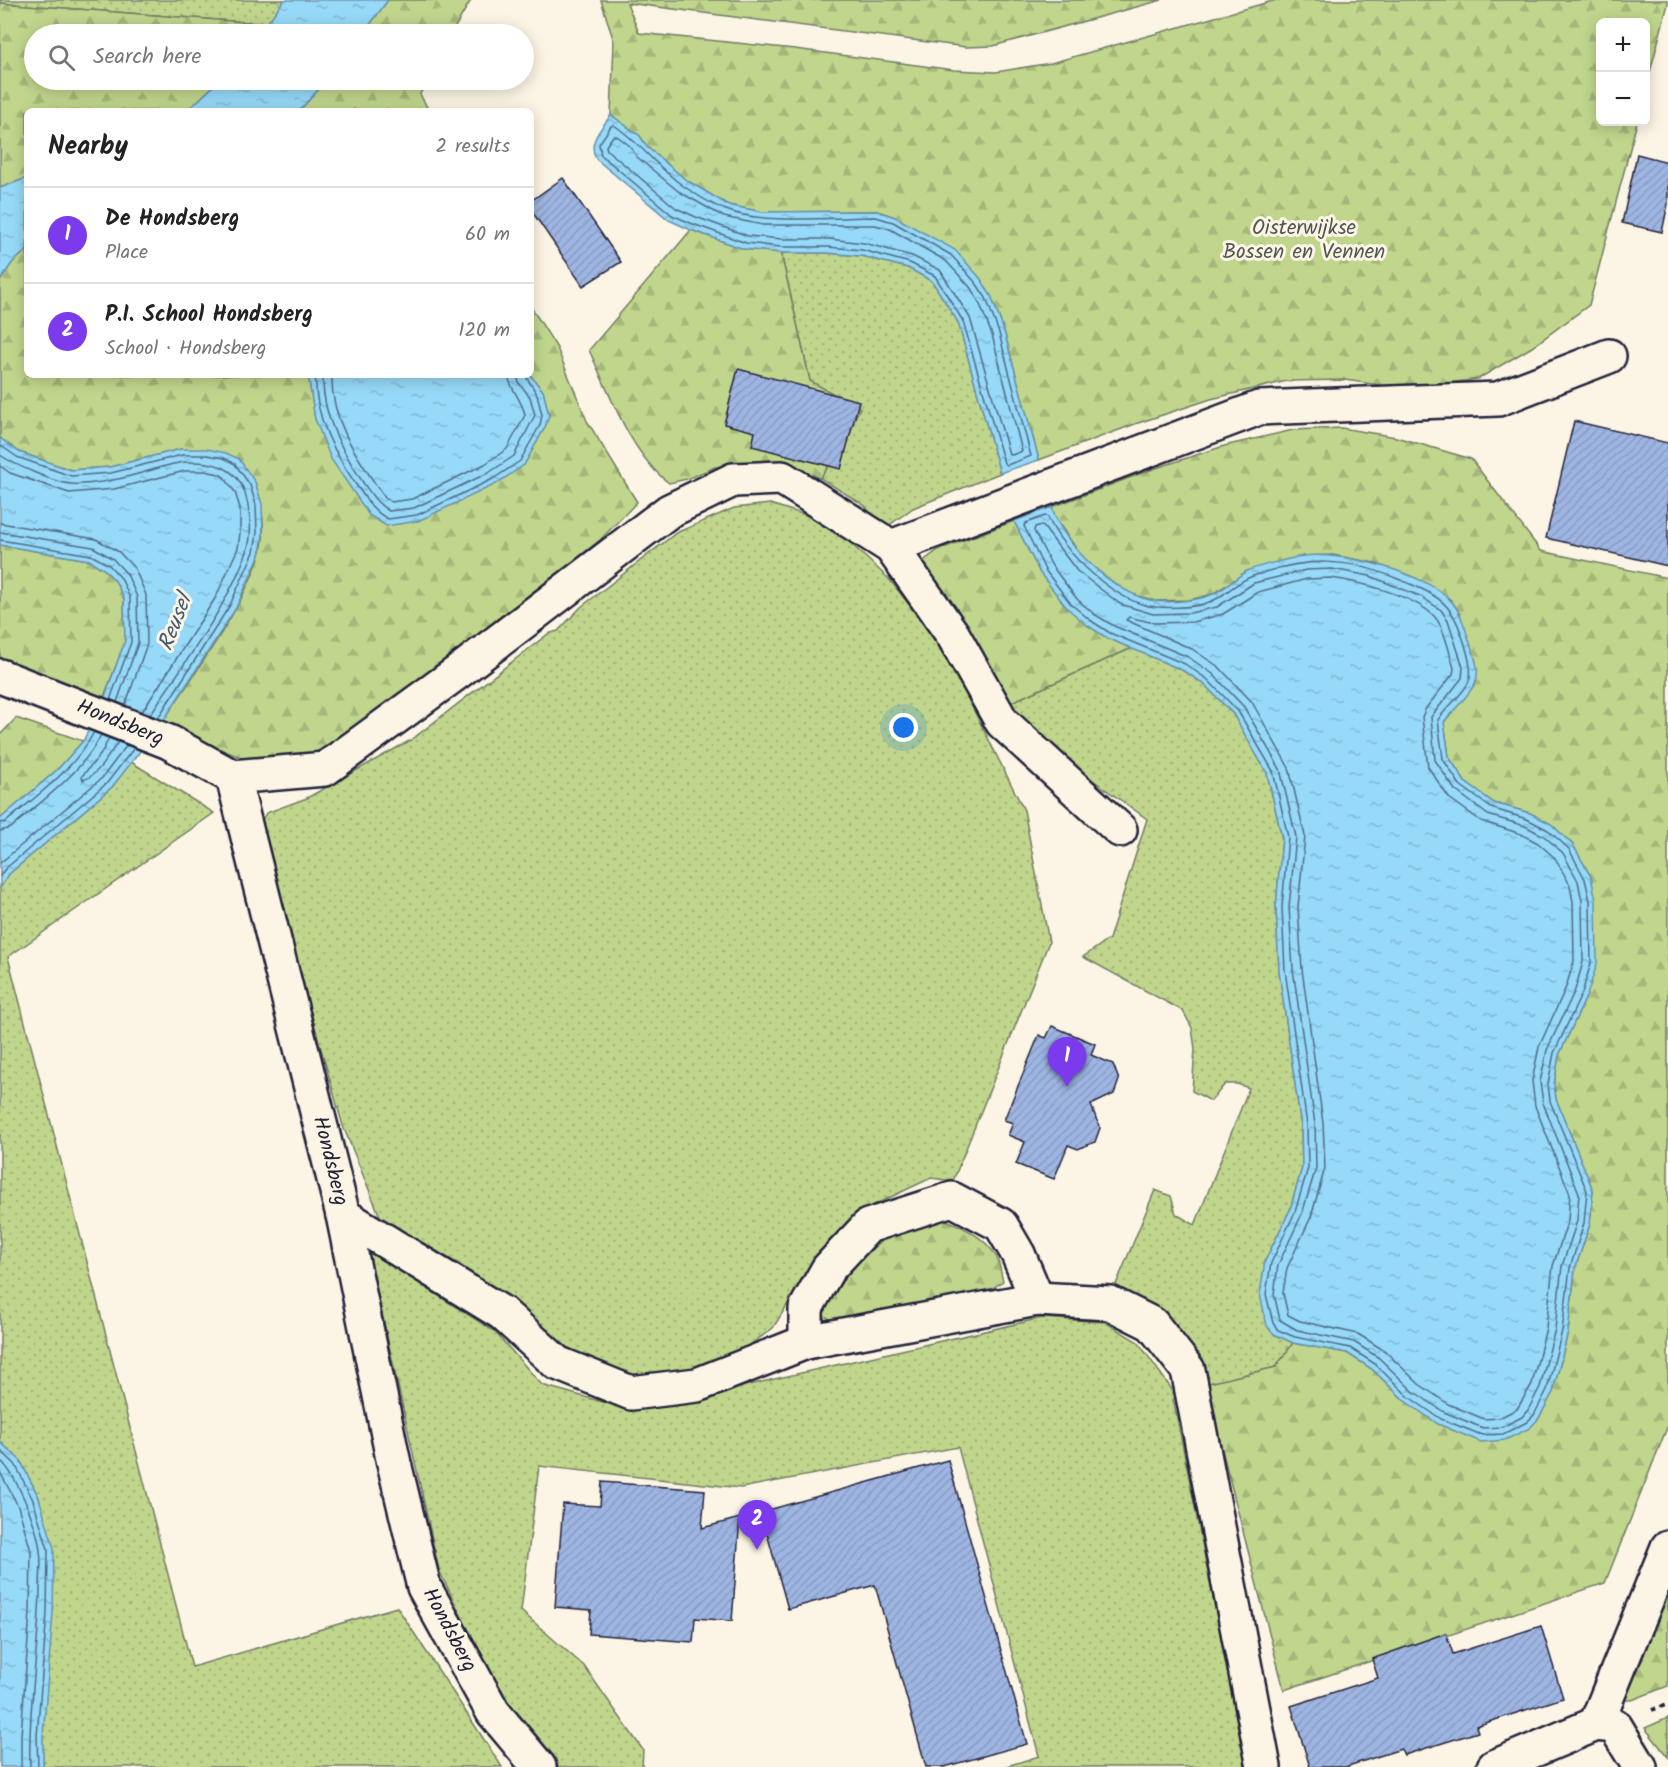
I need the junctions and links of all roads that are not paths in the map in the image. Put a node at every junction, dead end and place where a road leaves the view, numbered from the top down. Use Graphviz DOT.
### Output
graph roads {
  1 [pos="1609,356"];
  2 [pos="891,547"];
  3 [pos="0,676"];
  4 [pos="233,777"];
  5 [pos="1120,830"];
  6 [pos="344,1215"];
  7 [pos="1037,1299"];
  8 [pos="806,1342"];
  9 [pos="1668,1547"];
  10 [pos="1596,1724"];
  11 [pos="539,1767"];
  12 [pos="1264,1767"];
  13 [pos="1494,1767"];
  14 [pos="1640,1767"];
  1 -- 2 [label="street"];
  2 -- 4 [label="street"];
  2 -- 5 [label="street"];
  3 -- 4 [label="street, Hondsberg"];
  4 -- 6 [label="street, Hondsberg"];
  6 -- 8 [label="street"];
  6 -- 11 [label="street, Hondsberg"];
  7 -- 8 [label="street"];
  7 -- 8 [label="street"];
  7 -- 12 [label="street"];
  9 -- 10 [label="street"];
  10 -- 13 [label="street"];
  10 -- 14 [label="street"];
}
